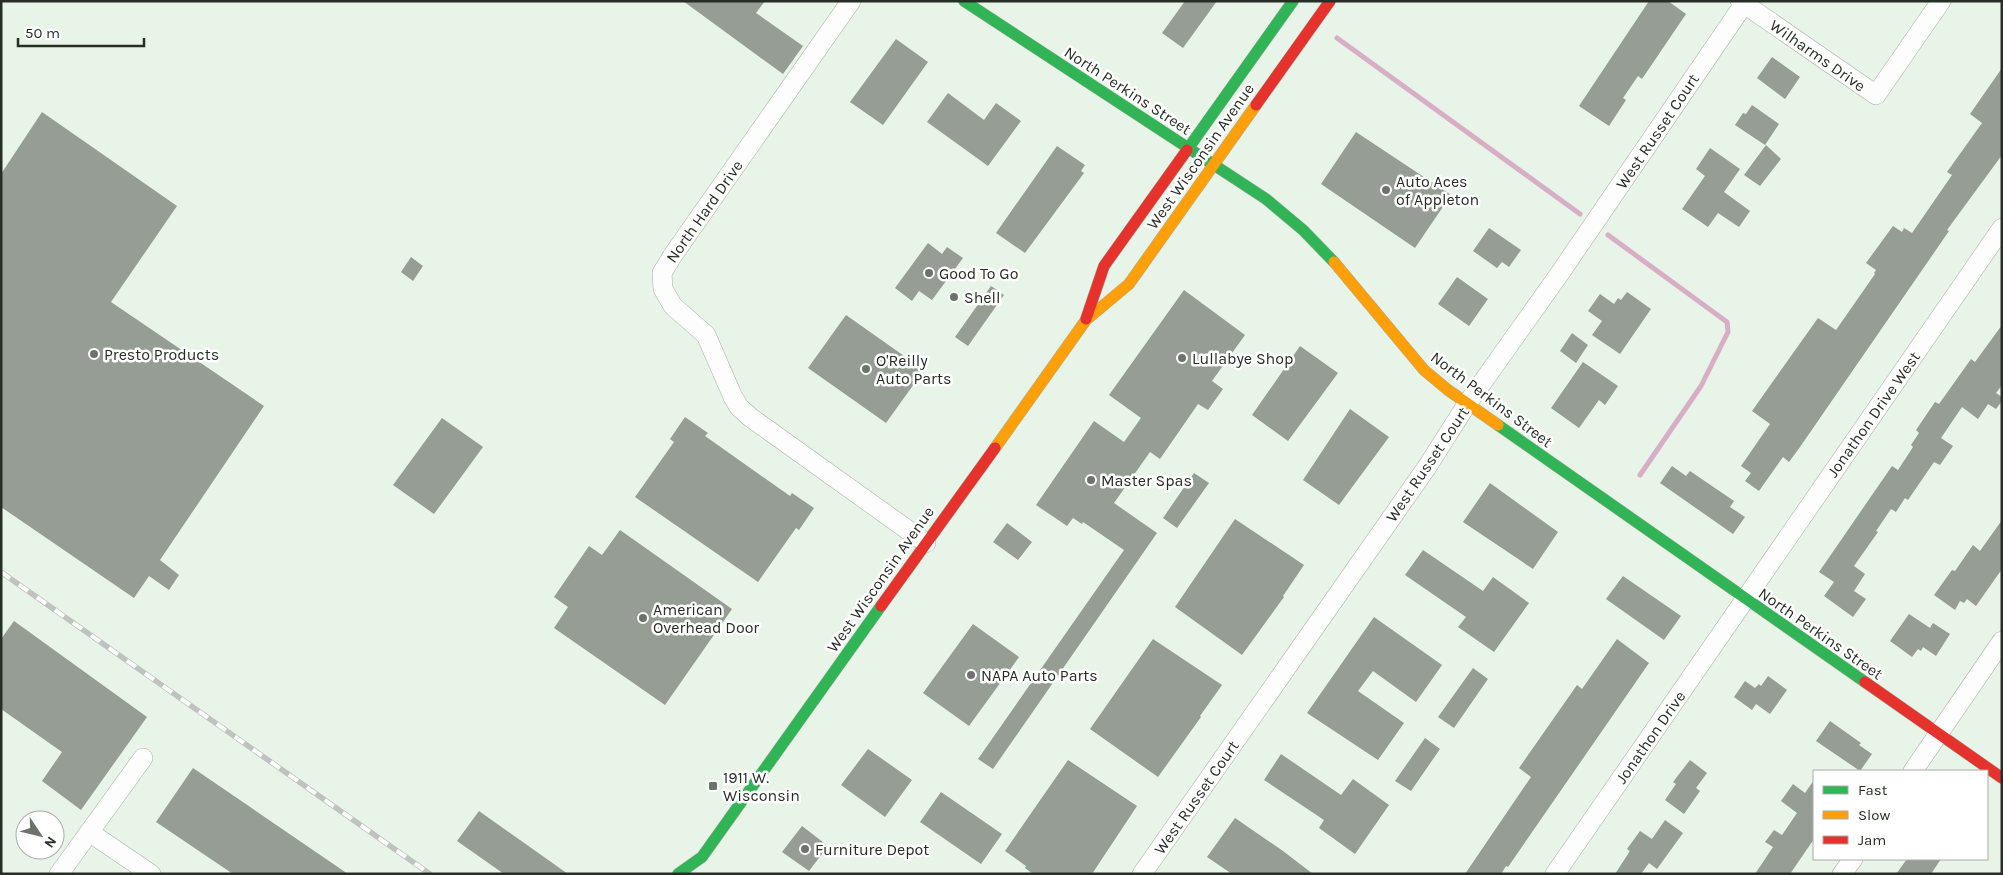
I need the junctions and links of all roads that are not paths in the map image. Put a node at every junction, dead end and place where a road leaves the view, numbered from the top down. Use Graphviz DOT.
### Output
graph roads {
  1 [pos="851,1"];
  2 [pos="964,1"];
  3 [pos="1293,1"];
  4 [pos="1330,1"];
  5 [pos="1941,1"];
  6 [pos="1742,3"];
  7 [pos="1189,148"];
  8 [pos="1214,164"];
  9 [pos="2002,228"];
  10 [pos="1086,320"];
  11 [pos="1467,404"];
  12 [pos="926,543"];
  13 [pos="1744,599"];
  14 [pos="2002,642"];
  15 [pos="1938,735"];
  16 [pos="143,758"];
  17 [pos="1914,770"];
  18 [pos="2002,778"];
  19 [pos="89,832"];
  20 [pos="702,857"];
  21 [pos="1852,860"];
  22 [pos="59,874"];
  23 [pos="150,874"];
  24 [pos="678,874"];
  25 [pos="699,874"];
  26 [pos="1142,874"];
  27 [pos="1555,874"];
  28 [pos="1842,874"];
  1 -- 12 [label="street, North Hard Drive"];
  2 -- 7 [label="main road, North Perkins Street"];
  3 -- 7 [label="main road, West Wisconsin Avenue"];
  4 -- 8 [label="main road, West Wisconsin Avenue"];
  5 -- 6 [label="street, Wilharms Drive"];
  6 -- 11 [label="street, West Russet Court"];
  7 -- 8 [label="main road, North Perkins Street"];
  7 -- 10 [label="main road, West Wisconsin Avenue"];
  8 -- 10 [label="main road, West Wisconsin Avenue"];
  8 -- 11 [label="main road, North Perkins Street"];
  9 -- 13 [label="street, Jonathon Drive West"];
  10 -- 12 [label="main road, West Wisconsin Avenue"];
  11 -- 13 [label="main road, North Perkins Street"];
  11 -- 26 [label="street, West Russet Court"];
  12 -- 20 [label="main road, West Wisconsin Avenue"];
  13 -- 15 [label="main road, North Perkins Street"];
  13 -- 27 [label="street, Jonathon Drive"];
  14 -- 15 [label="street"];
  15 -- 17 [label="street"];
  15 -- 18 [label="main road, North Perkins Street"];
  16 -- 19 [label="street"];
  19 -- 22 [label="street"];
  19 -- 23 [label="street"];
  20 -- 24 [label="main road, West Wisconsin Avenue"];
  20 -- 25 [label="main road, West Wisconsin Avenue"];
  21 -- 28 [label="street"];
}
